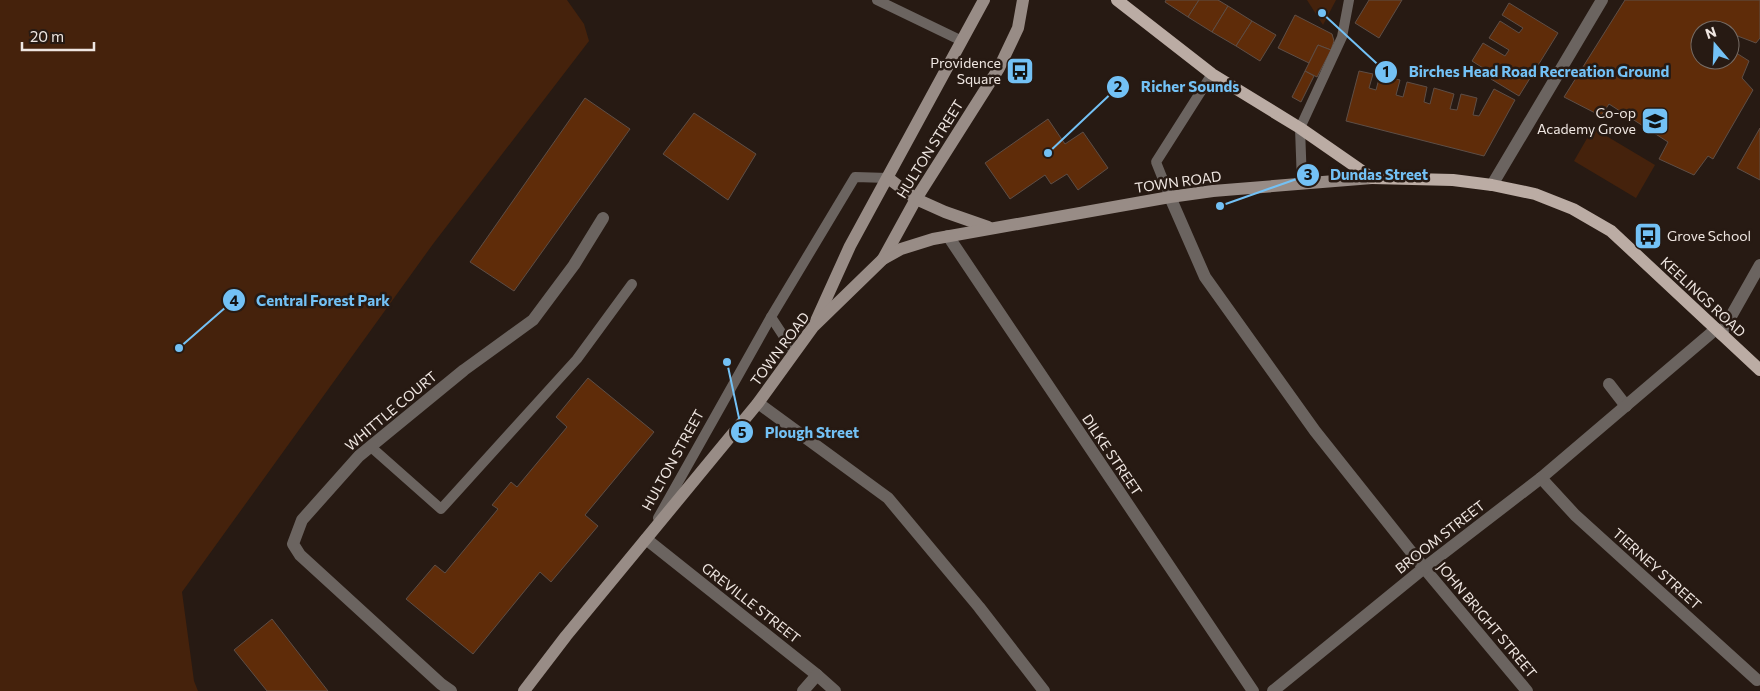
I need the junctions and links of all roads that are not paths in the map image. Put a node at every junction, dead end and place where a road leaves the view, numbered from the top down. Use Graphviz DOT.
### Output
graph roads {
  1 [pos="877,0"];
  2 [pos="984,0"];
  3 [pos="1023,0"];
  4 [pos="1117,0"];
  5 [pos="1349,0"];
  6 [pos="1602,0"];
  7 [pos="962,41"];
  8 [pos="1212,74"];
  9 [pos="1300,128"];
  10 [pos="888,178"];
  11 [pos="1372,178"];
  12 [pos="1302,183"];
  13 [pos="1492,184"];
  14 [pos="1170,197"];
  15 [pos="916,198"];
  16 [pos="603,218"];
  17 [pos="990,228"];
  18 [pos="948,236"];
  19 [pos="883,259"];
  20 [pos="1760,265"];
  21 [pos="632,284"];
  22 [pos="771,317"];
  23 [pos="813,327"];
  24 [pos="1718,331"];
  25 [pos="794,352"];
  26 [pos="1760,370"];
  27 [pos="1609,384"];
  28 [pos="758,403"];
  29 [pos="1626,406"];
  30 [pos="371,447"];
  31 [pos="1541,478"];
  32 [pos="646,539"];
  33 [pos="1424,568"];
  34 [pos="817,675"];
  35 [pos="1756,680"];
  36 [pos="451,691"];
  37 [pos="524,691"];
  38 [pos="803,691"];
  39 [pos="835,691"];
  40 [pos="1044,691"];
  41 [pos="1253,691"];
  42 [pos="1273,691"];
  43 [pos="1527,691"];
  1 -- 7 [label="lane"];
  2 -- 7 [label="main road, HULTON STREET"];
  3 -- 15 [label="main road, HULTON STREET"];
  4 -- 8 [label="main road"];
  5 -- 9 [label="lane"];
  6 -- 13 [label="street"];
  7 -- 10 [label="main road, HULTON STREET"];
  8 -- 9 [label="main road"];
  8 -- 14 [label="lane"];
  9 -- 11 [label="main road"];
  9 -- 12 [label="lane"];
  10 -- 15 [label="main road, TOWN ROAD"];
  10 -- 22 [label="lane, HULTON STREET"];
  10 -- 23 [label="main road, HULTON STREET"];
  11 -- 12 [label="main road, TOWN ROAD"];
  11 -- 13 [label="main road, KEELINGS ROAD"];
  12 -- 14 [label="main road, TOWN ROAD"];
  13 -- 24 [label="main road, KEELINGS ROAD"];
  14 -- 17 [label="main road, TOWN ROAD"];
  14 -- 33 [label="street, JOHN BRIGHT STREET"];
  15 -- 17 [label="main road, TOWN ROAD"];
  15 -- 19 [label="main road, HULTON STREET"];
  16 -- 30 [label="street, WHITTLE COURT"];
  17 -- 18 [label="main road, TOWN ROAD"];
  18 -- 19 [label="main road, TOWN ROAD"];
  18 -- 41 [label="street, DILKE STREET"];
  19 -- 23 [label="main road, TOWN ROAD"];
  20 -- 24 [label="street, BROOM STREET"];
  21 -- 30 [label="lane"];
  22 -- 25 [label="lane"];
  22 -- 32 [label="lane, HULTON STREET"];
  23 -- 25 [label="main road, TOWN ROAD"];
  24 -- 26 [label="main road, KEELINGS ROAD"];
  24 -- 29 [label="street, BROOM STREET"];
  25 -- 28 [label="main road, TOWN ROAD"];
  27 -- 29 [label="street"];
  28 -- 32 [label="main road, TOWN ROAD"];
  28 -- 40 [label="street"];
  29 -- 31 [label="street, BROOM STREET"];
  30 -- 36 [label="street, WHITTLE COURT"];
  31 -- 33 [label="street, BROOM STREET"];
  31 -- 35 [label="street, TIERNEY STREET"];
  32 -- 34 [label="street, GREVILLE STREET"];
  32 -- 37 [label="main road, TOWN ROAD"];
  33 -- 42 [label="street, BROOM STREET"];
  33 -- 43 [label="street, JOHN BRIGHT STREET"];
  34 -- 38 [label="street"];
  34 -- 39 [label="street, GREVILLE STREET"];
}
